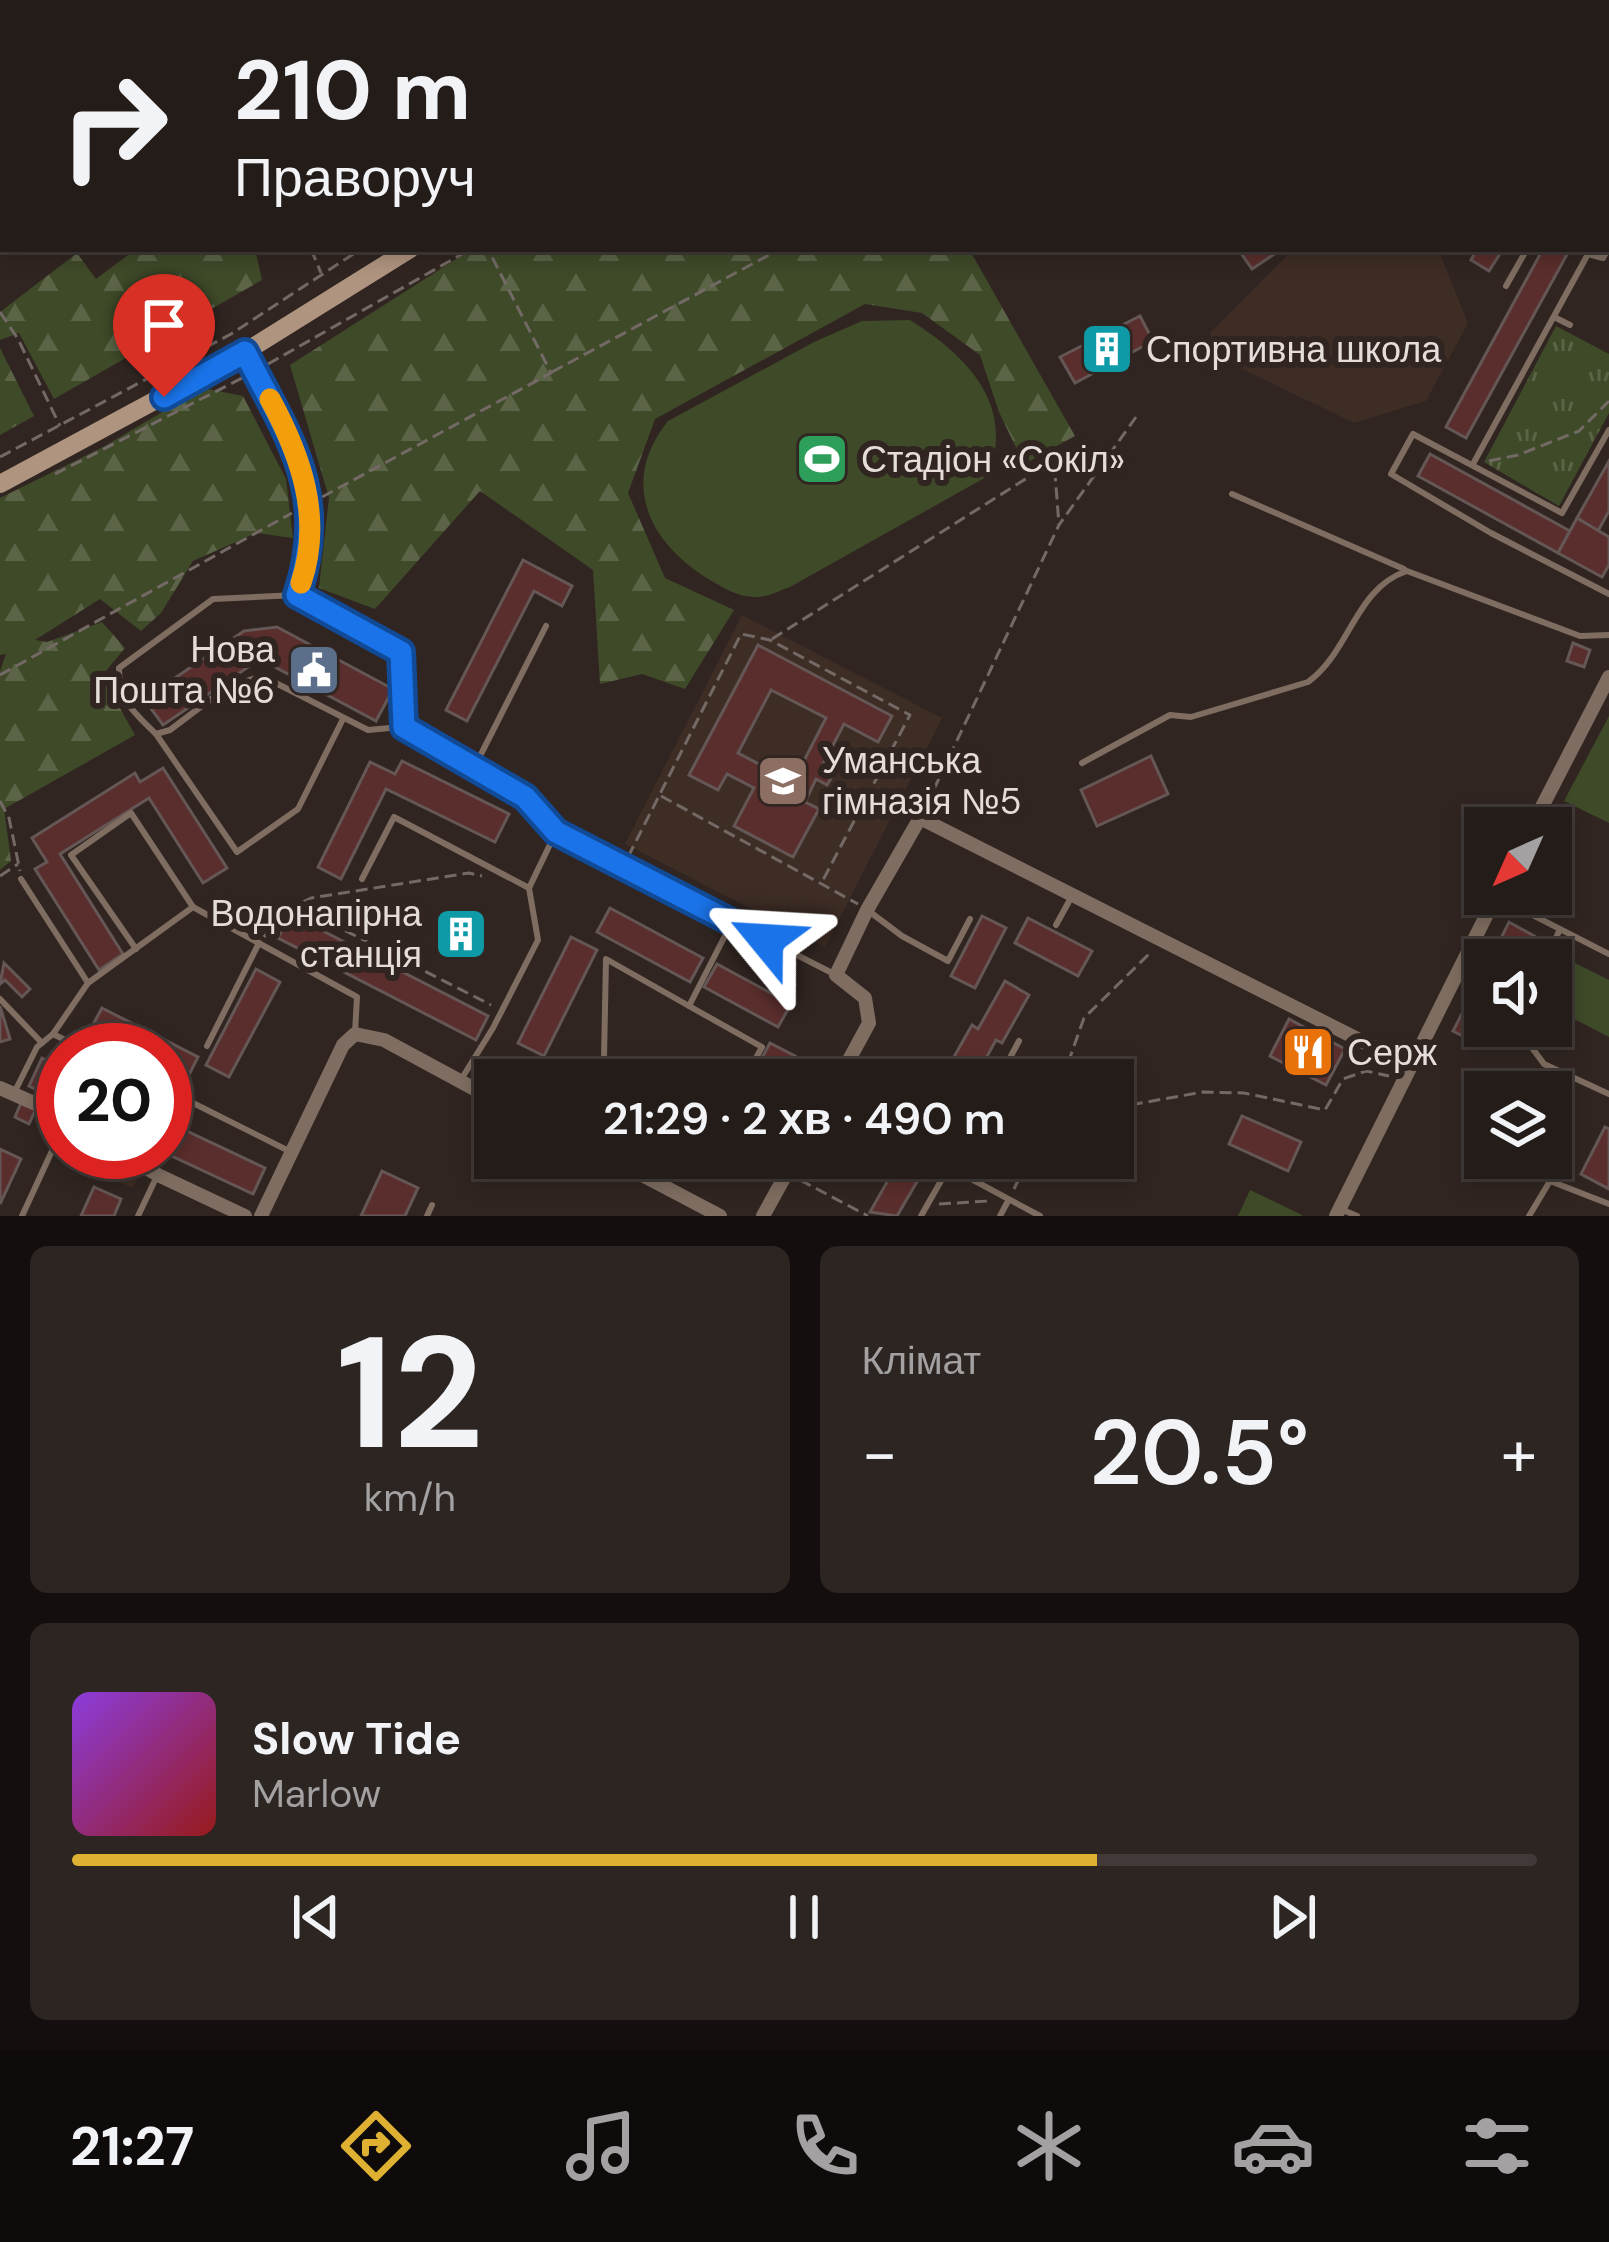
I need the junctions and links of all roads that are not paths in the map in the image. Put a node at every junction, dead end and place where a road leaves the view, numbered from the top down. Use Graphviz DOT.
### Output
graph roads {
  1 [pos="405,252"];
  2 [pos="1525,252"];
  3 [pos="1606,252"];
  4 [pos="1506,286"];
  5 [pos="1554,317"];
  6 [pos="1570,325"];
  7 [pos="245,352"];
  8 [pos="1609,430"];
  9 [pos="1477,463"];
  10 [pos="0,484"];
  11 [pos="1232,494"];
  12 [pos="1407,571"];
  13 [pos="1609,593"];
  14 [pos="297,595"];
  15 [pos="547,626"];
  16 [pos="1609,635"];
  17 [pos="1609,677"];
  18 [pos="343,719"];
  19 [pos="404,727"];
  20 [pos="156,734"];
  21 [pos="1082,764"];
  22 [pos="473,770"];
  23 [pos="1543,807"];
  24 [pos="556,832"];
  25 [pos="21,879"];
  26 [pos="362,879"];
  27 [pos="530,888"];
  28 [pos="1073,892"];
  29 [pos="193,907"];
  30 [pos="867,910"];
  31 [pos="1487,915"];
  32 [pos="1534,915"];
  33 [pos="970,919"];
  34 [pos="731,923"];
  35 [pos="1056,925"];
  36 [pos="1560,929"];
  37 [pos="1555,939"];
  38 [pos="259,943"];
  39 [pos="136,950"];
  40 [pos="1609,954"];
  41 [pos="836,975"];
  42 [pos="88,983"];
  43 [pos="0,999"];
  44 [pos="689,1006"];
  45 [pos="61,1023"];
  46 [pos="356,1034"];
  47 [pos="36,1038"];
  48 [pos="1019,1041"];
  49 [pos="207,1046"];
  50 [pos="1530,1047"];
  51 [pos="36,1050"];
  52 [pos="604,1058"];
  53 [pos="755,1059"];
  54 [pos="849,1059"];
  55 [pos="1009,1059"];
  56 [pos="1406,1071"];
  57 [pos="460,1081"];
  58 [pos="474,1089"];
  59 [pos="7,1091"];
  60 [pos="1609,1094"];
  61 [pos="192,1103"];
  62 [pos="36,1104"];
  63 [pos="292,1153"];
  64 [pos="39,1179"];
  65 [pos="156,1179"];
  66 [pos="166,1179"];
  67 [pos="650,1179"];
  68 [pos="784,1179"];
  69 [pos="942,1179"];
  70 [pos="969,1179"];
  71 [pos="1008,1202"];
  72 [pos="432,1204"];
  73 [pos="1609,1204"];
  74 [pos="1338,1212"];
  75 [pos="22,1216"];
  76 [pos="138,1216"];
  77 [pos="244,1216"];
  78 [pos="261,1216"];
  79 [pos="427,1216"];
  80 [pos="720,1216"];
  81 [pos="764,1216"];
  82 [pos="921,1216"];
  83 [pos="1000,1216"];
  84 [pos="1040,1216"];
  85 [pos="1357,1216"];
  86 [pos="1528,1216"];
  1 -- 7 [label="main road"];
  2 -- 4 [label="lane"];
  3 -- 5 [label="lane"];
  5 -- 6 [label="lane"];
  5 -- 9 [label="lane"];
  7 -- 10 [label="main road"];
  7 -- 14 [label="street"];
  8 -- 9 [label="lane"];
  9 -- 13 [label="lane"];
  11 -- 12 [label="lane"];
  12 -- 16 [label="lane"];
  12 -- 21 [label="lane"];
  14 -- 19 [label="street"];
  14 -- 20 [label="lane"];
  15 -- 22 [label="lane"];
  17 -- 23 [label="street"];
  18 -- 19 [label="lane"];
  18 -- 20 [label="lane"];
  18 -- 20 [label="lane"];
  19 -- 22 [label="street"];
  22 -- 24 [label="street"];
  24 -- 27 [label="lane"];
  24 -- 34 [label="lane"];
  25 -- 42 [label="lane"];
  26 -- 27 [label="lane"];
  27 -- 57 [label="lane"];
  28 -- 30 [label="street"];
  28 -- 35 [label="lane"];
  28 -- 56 [label="street"];
  29 -- 38 [label="lane"];
  29 -- 39 [label="lane"];
  29 -- 39 [label="lane"];
  30 -- 33 [label="lane"];
  30 -- 41 [label="street"];
  31 -- 56 [label="street"];
  32 -- 36 [label="lane"];
  34 -- 41 [label="lane"];
  34 -- 44 [label="lane"];
  36 -- 37 [label="lane"];
  36 -- 40 [label="lane"];
  38 -- 46 [label="lane"];
  38 -- 49 [label="lane"];
  39 -- 42 [label="lane"];
  41 -- 54 [label="street"];
  42 -- 45 [label="lane"];
  43 -- 47 [label="lane"];
  44 -- 52 [label="lane"];
  44 -- 53 [label="lane"];
  46 -- 57 [label="street"];
  46 -- 63 [label="street"];
  48 -- 55 [label="lane"];
  50 -- 60 [label="lane"];
  51 -- 59 [label="lane"];
  56 -- 74 [label="street"];
  57 -- 58 [label="street"];
  59 -- 62 [label="street"];
  61 -- 63 [label="lane"];
  63 -- 78 [label="street"];
  64 -- 75 [label="lane"];
  65 -- 76 [label="lane"];
  66 -- 77 [label="street"];
  67 -- 80 [label="street"];
  68 -- 81 [label="street"];
  69 -- 82 [label="lane"];
  70 -- 71 [label="lane"];
  71 -- 83 [label="lane"];
  71 -- 84 [label="lane"];
  72 -- 79 [label="lane"];
  73 -- 86 [label="lane"];
  74 -- 85 [label="lane"];
}
